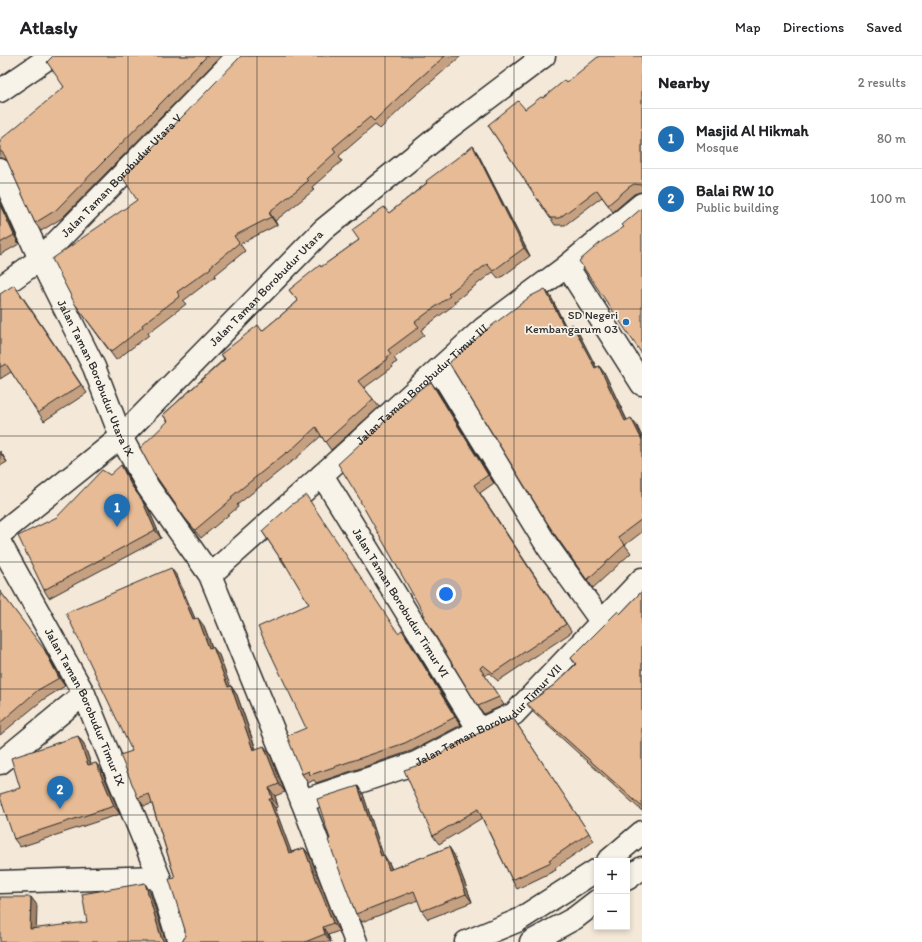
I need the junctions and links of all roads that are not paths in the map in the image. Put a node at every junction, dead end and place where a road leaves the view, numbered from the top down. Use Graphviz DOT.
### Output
graph roads {
  1 [pos="51,56"];
  2 [pos="238,56"];
  3 [pos="544,56"];
  4 [pos="0,91"];
  5 [pos="0,170"];
  6 [pos="639,213"];
  7 [pos="40,259"];
  8 [pos="567,266"];
  9 [pos="0,288"];
  10 [pos="439,369"];
  11 [pos="642,384"];
  12 [pos="121,437"];
  13 [pos="322,475"];
  14 [pos="0,534"];
  15 [pos="0,543"];
  16 [pos="210,575"];
  17 [pos="642,579"];
  18 [pos="601,621"];
  19 [pos="84,694"];
  20 [pos="479,730"];
  21 [pos="0,763"];
  22 [pos="302,800"];
  23 [pos="642,832"];
  24 [pos="612,858"];
  25 [pos="642,868"];
  26 [pos="594,872"];
  27 [pos="159,877"];
  28 [pos="630,877"];
  29 [pos="0,882"];
  30 [pos="594,903"];
  31 [pos="179,942"];
  32 [pos="356,942"];
  33 [pos="466,942"];
  34 [pos="531,942"];
  1 -- 4 [label="street"];
  2 -- 7 [label="street, Jalan Taman Borobudur Utara V"];
  3 -- 12 [label="street, Jalan Taman Borobudur Utara"];
  5 -- 7 [label="street, Jalan Taman Borobudur Utara IX"];
  6 -- 8 [label="street, Jalan Taman Borobudur Timur III"];
  7 -- 9 [label="street, Jalan Taman Borobudur Utara V"];
  7 -- 12 [label="street, Jalan Taman Borobudur Utara IX"];
  8 -- 10 [label="street, Jalan Taman Borobudur Timur III"];
  8 -- 11 [label="street"];
  10 -- 13 [label="street, Jalan Taman Borobudur Timur III"];
  10 -- 18 [label="street"];
  12 -- 14 [label="street, Jalan Taman Borobudur Utara"];
  12 -- 16 [label="street, Jalan Taman Borobudur Utara IX"];
  13 -- 16 [label="street, Jalan Taman Borobudur Timur III"];
  13 -- 20 [label="street, Jalan Taman Borobudur Timur VI"];
  15 -- 19 [label="street, Jalan Taman Borobudur Timur IX"];
  16 -- 22 [label="street, Jalan Taman Borobudur Utara IX"];
  17 -- 18 [label="street, Jalan Taman Borobudur Timur VII"];
  18 -- 20 [label="street, Jalan Taman Borobudur Timur VII"];
  19 -- 21 [label="street"];
  19 -- 27 [label="street, Jalan Taman Borobudur Timur IX"];
  20 -- 22 [label="street, Jalan Taman Borobudur Timur VII"];
  22 -- 32 [label="street, Jalan Taman Borobudur Utara IX"];
  23 -- 24 [label="street"];
  25 -- 28 [label="street"];
  26 -- 33 [label="street"];
  27 -- 29 [label="street"];
  27 -- 31 [label="street, Jalan Taman Borobudur Timur IX"];
  30 -- 34 [label="street"];
}
